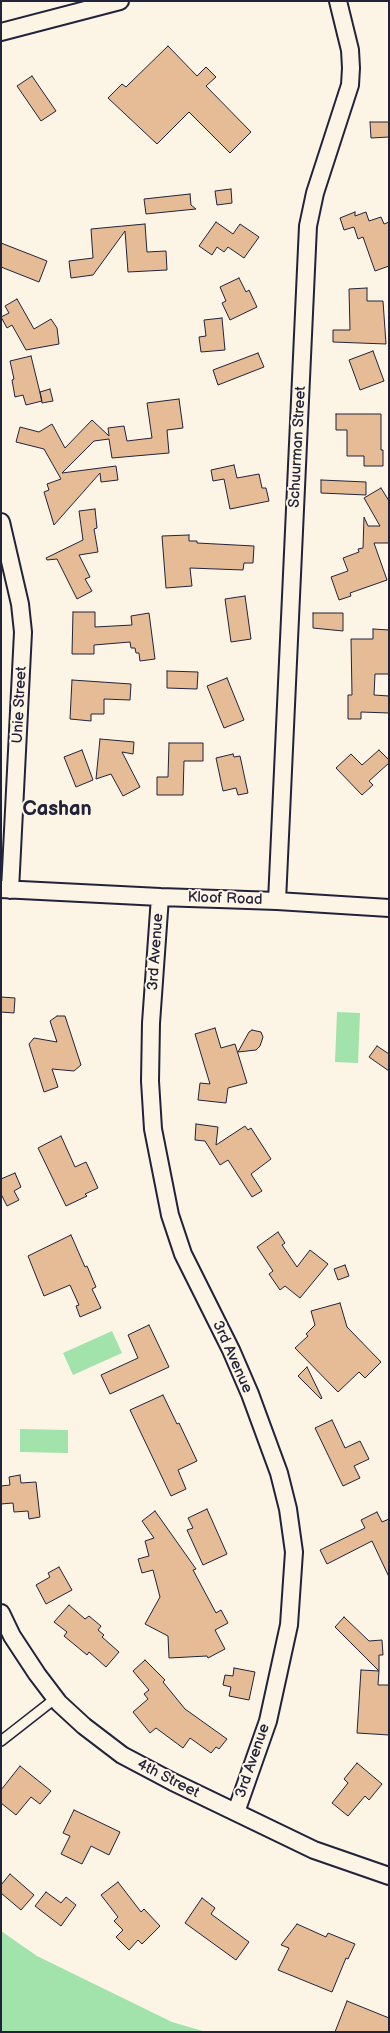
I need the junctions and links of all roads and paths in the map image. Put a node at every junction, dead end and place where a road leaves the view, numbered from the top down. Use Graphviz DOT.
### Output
graph roads {
  1 [pos="120,1"];
  2 [pos="338,1"];
  3 [pos="1,32"];
  4 [pos="1,522"];
  5 [pos="6,889"];
  6 [pos="160,897"];
  7 [pos="277,901"];
  8 [pos="389,908"];
  9 [pos="1,1613"];
  10 [pos="56,1698"];
  11 [pos="1,1741"];
  12 [pos="236,1812"];
  13 [pos="389,1876"];
  1 -- 3 [label="street"];
  2 -- 7 [label="street, Schuurman Street"];
  4 -- 5 [label="street, Unie Street"];
  5 -- 6 [label="street, Kloof Road"];
  6 -- 7 [label="street, Kloof Road"];
  6 -- 12 [label="street, 3rd Avenue"];
  7 -- 8 [label="street, Kloof Road"];
  9 -- 10 [label="street, 4th Street"];
  10 -- 11 [label="lane"];
  10 -- 12 [label="street, 4th Street"];
  12 -- 13 [label="street, 4th Street"];
}
